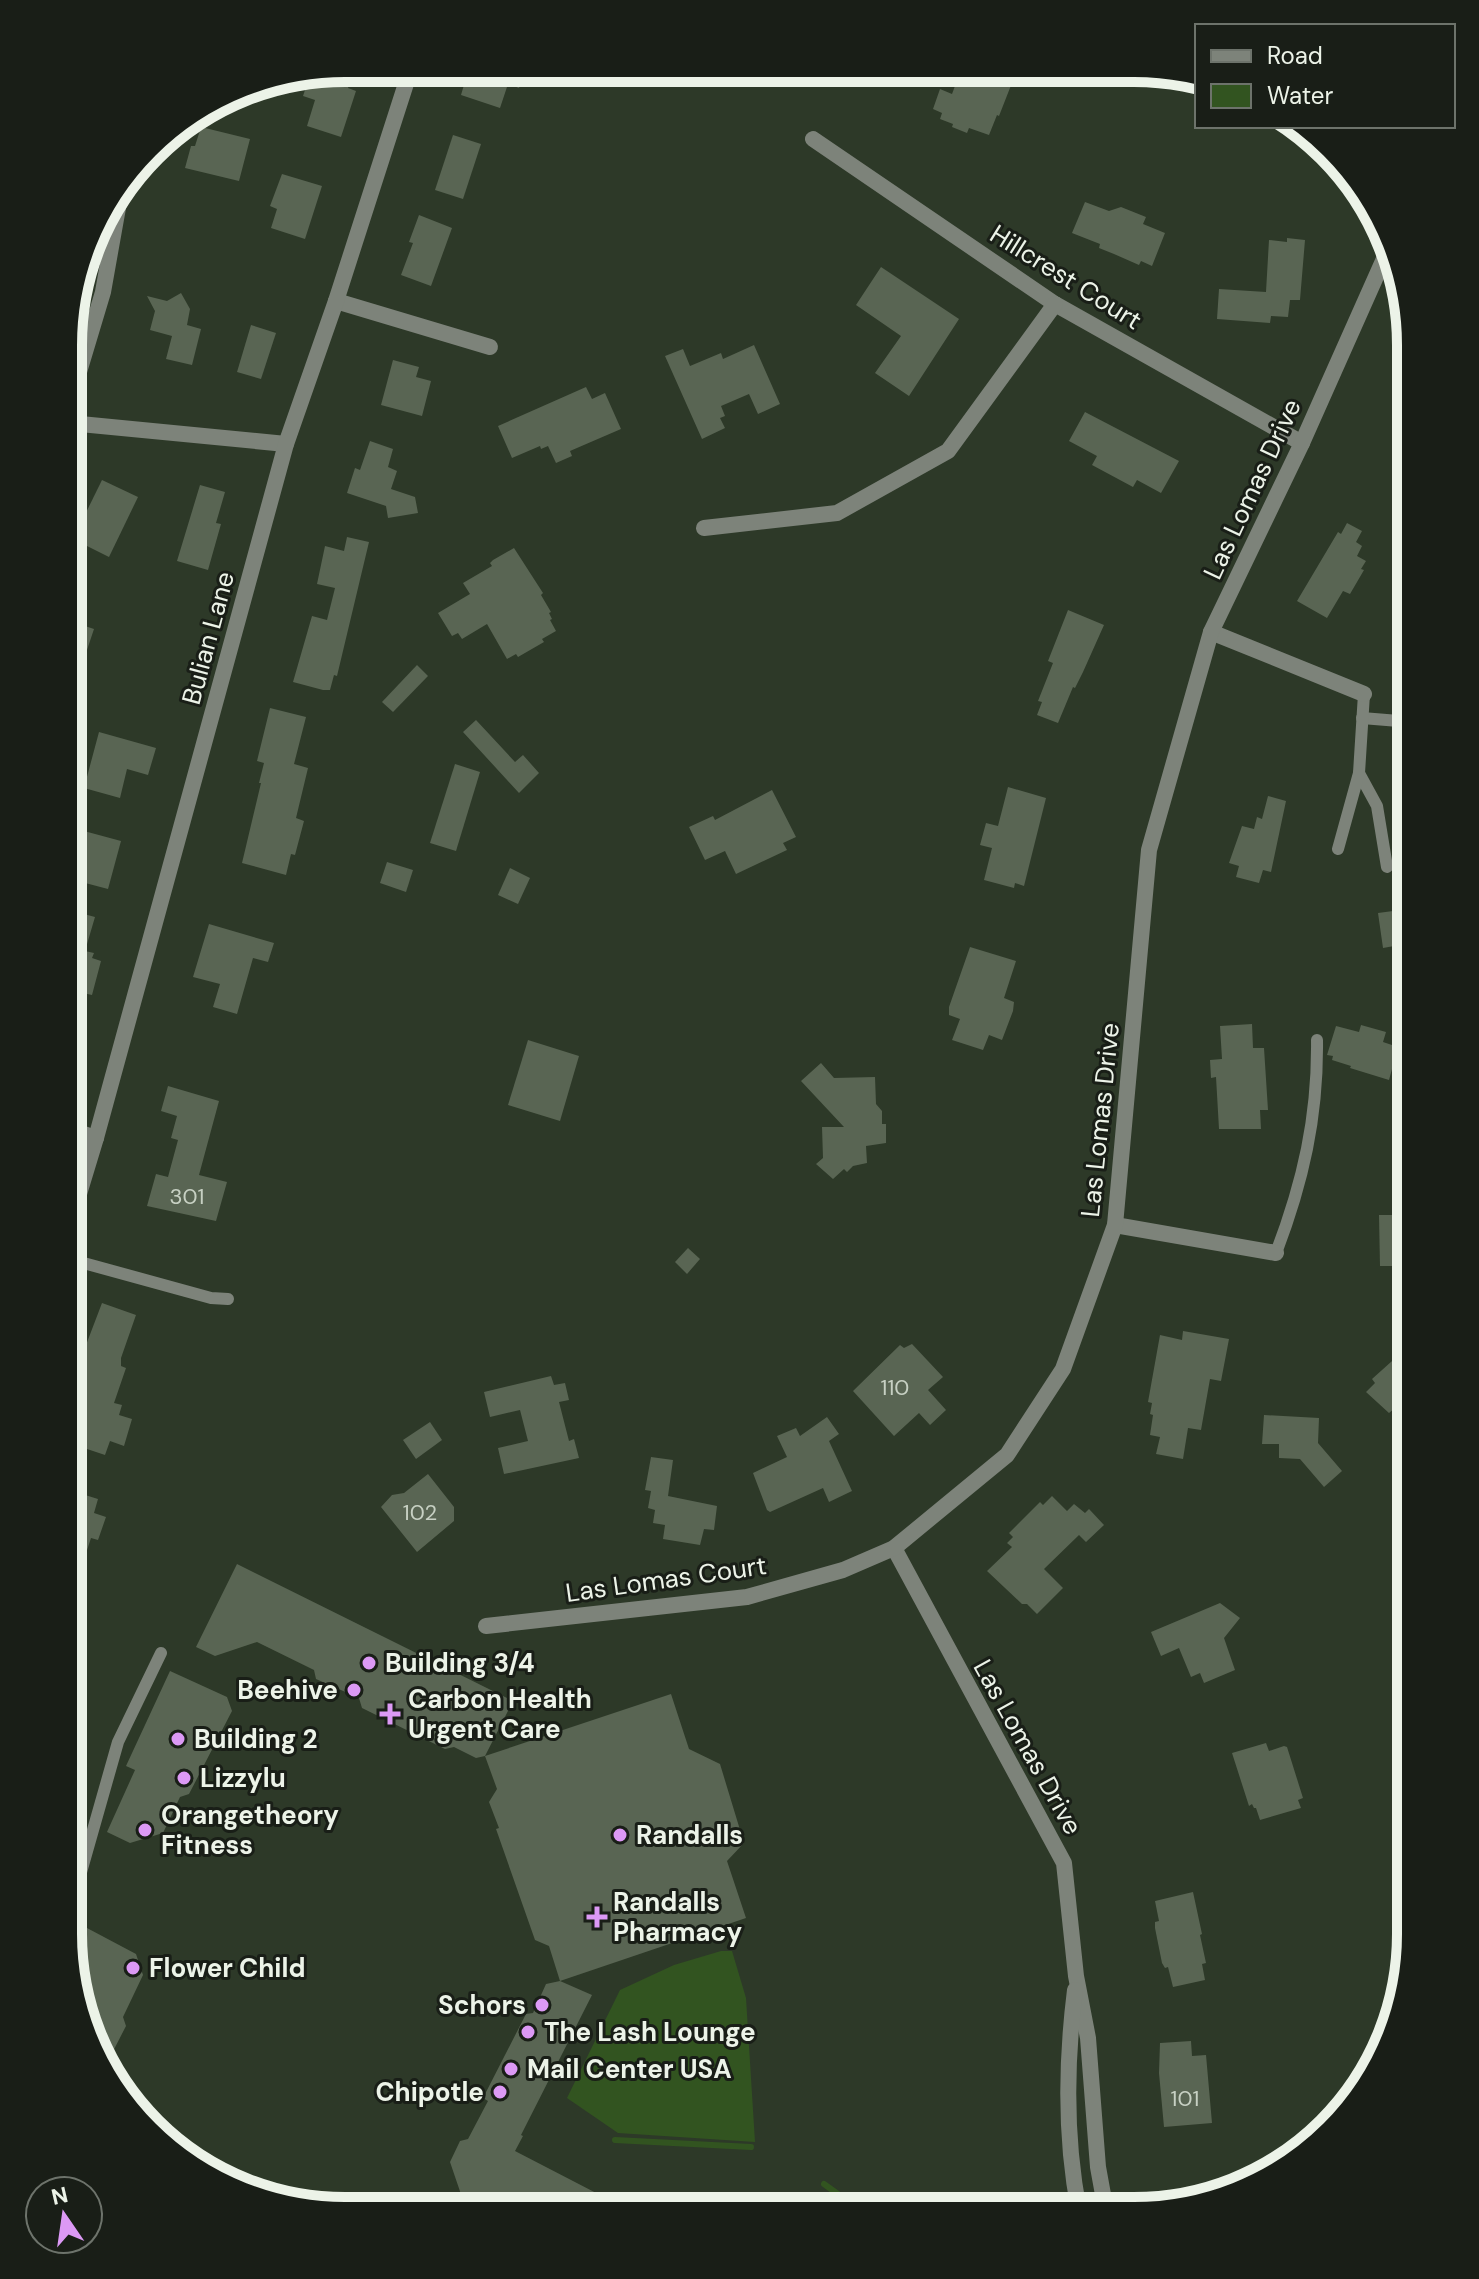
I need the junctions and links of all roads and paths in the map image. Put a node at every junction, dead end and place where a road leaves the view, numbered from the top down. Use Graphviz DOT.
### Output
graph roads {
  1 [pos="406,82"];
  2 [pos="813,139"];
  3 [pos="117,213"];
  4 [pos="1383,261"];
  5 [pos="336,301"];
  6 [pos="1055,304"];
  7 [pos="490,347"];
  8 [pos="82,362"];
  9 [pos="82,424"];
  10 [pos="1302,443"];
  11 [pos="286,444"];
  12 [pos="704,528"];
  13 [pos="1211,632"];
  14 [pos="1364,694"];
  15 [pos="1362,718"];
  16 [pos="1397,721"];
  17 [pos="1359,773"];
  18 [pos="1338,849"];
  19 [pos="1387,867"];
  20 [pos="1317,1040"];
  21 [pos="82,1133"];
  22 [pos="96,1138"];
  23 [pos="82,1184"];
  24 [pos="1115,1225"];
  25 [pos="1276,1253"];
  26 [pos="82,1263"];
  27 [pos="228,1299"];
  28 [pos="894,1548"];
  29 [pos="486,1626"];
  30 [pos="161,1653"];
  31 [pos="82,1869"];
  32 [pos="1076,1976"];
  33 [pos="1077,2197"];
  34 [pos="1103,2197"];
  1 -- 5 [label="street, Bulian Lane"];
  2 -- 6 [label="street, Hillcrest Court"];
  3 -- 8 [label="street"];
  4 -- 10 [label="street, Las Lomas Drive"];
  5 -- 7 [label="street"];
  5 -- 11 [label="street, Bulian Lane"];
  6 -- 10 [label="street, Hillcrest Court"];
  6 -- 12 [label="street"];
  9 -- 11 [label="street"];
  10 -- 13 [label="street, Las Lomas Drive"];
  11 -- 22 [label="street, Bulian Lane"];
  13 -- 14 [label="street"];
  13 -- 24 [label="street, Las Lomas Drive"];
  14 -- 15 [label="lane"];
  15 -- 16 [label="lane"];
  15 -- 17 [label="lane"];
  17 -- 18 [label="lane"];
  17 -- 19 [label="lane"];
  20 -- 25 [label="lane"];
  21 -- 22 [label="street"];
  22 -- 23 [label="street, Bulian Lane"];
  24 -- 25 [label="street"];
  24 -- 28 [label="street, Las Lomas Drive"];
  26 -- 27 [label="lane"];
  28 -- 29 [label="street, Las Lomas Court"];
  28 -- 32 [label="street, Las Lomas Drive"];
  30 -- 31 [label="lane"];
  32 -- 33 [label="street, Las Lomas Drive"];
  32 -- 34 [label="street, Las Lomas Drive"];
}
